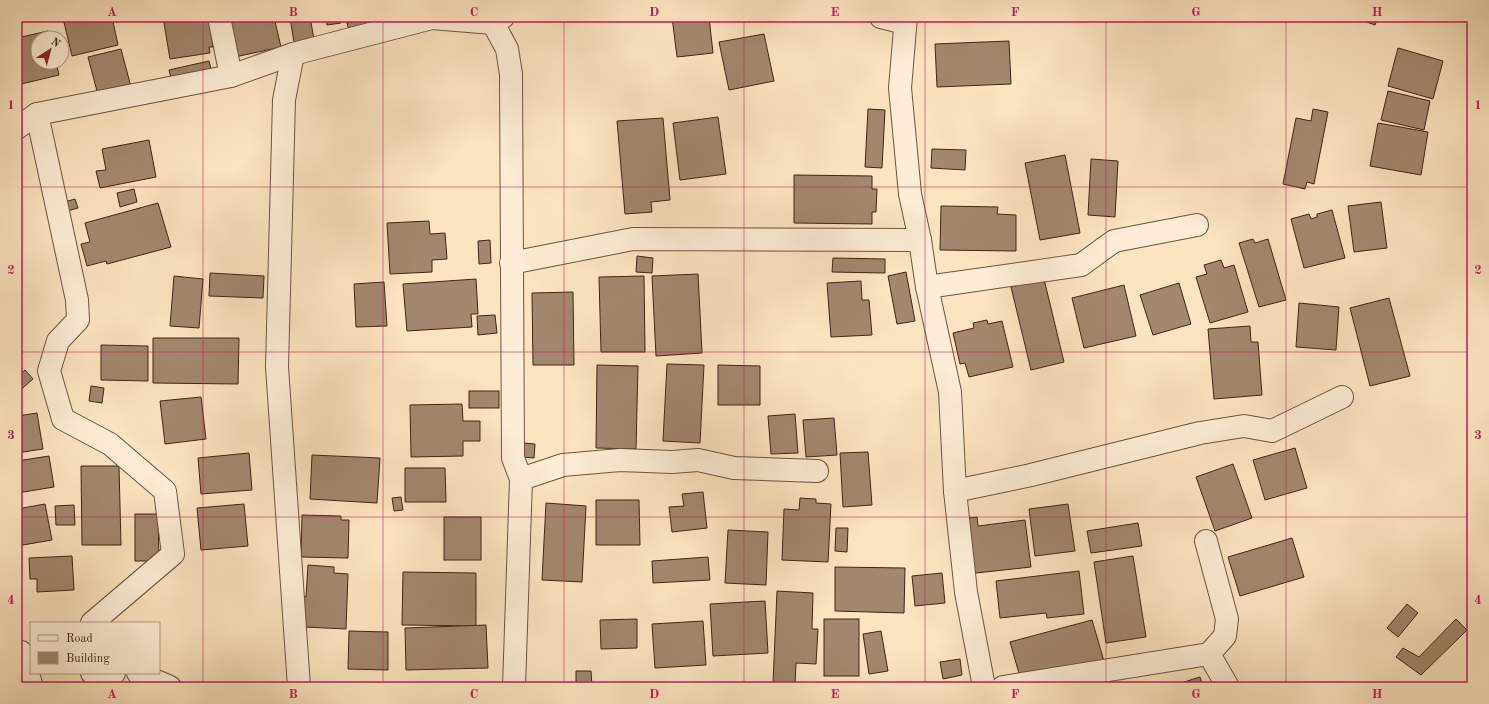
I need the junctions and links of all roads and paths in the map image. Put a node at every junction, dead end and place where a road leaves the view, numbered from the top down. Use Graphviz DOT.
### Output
graph roads {
  1 [pos="219,17"];
  2 [pos="881,17"];
  3 [pos="432,18"];
  4 [pos="498,20"];
  5 [pos="905,20"];
  6 [pos="293,54"];
  7 [pos="230,76"];
  8 [pos="37,114"];
  9 [pos="17,128"];
  10 [pos="1197,225"];
  11 [pos="920,240"];
  12 [pos="511,263"];
  13 [pos="927,287"];
  14 [pos="1342,397"];
  15 [pos="817,471"];
  16 [pos="521,479"];
  17 [pos="955,491"];
  18 [pos="1206,541"];
  19 [pos="93,622"];
  20 [pos="23,652"];
  21 [pos="1209,654"];
  22 [pos="95,674"];
  23 [pos="109,674"];
  24 [pos="140,674"];
  25 [pos="32,687"];
  26 [pos="170,687"];
  27 [pos="298,687"];
  28 [pos="309,687"];
  29 [pos="514,687"];
  30 [pos="984,687"];
  31 [pos="1003,687"];
  32 [pos="1228,687"];
  1 -- 7 [label="street"];
  2 -- 5 [label="street"];
  3 -- 4 [label="street"];
  3 -- 6 [label="street"];
  4 -- 12 [label="street"];
  5 -- 11 [label="street"];
  6 -- 7 [label="street"];
  6 -- 27 [label="street"];
  7 -- 8 [label="street"];
  8 -- 9 [label="street"];
  8 -- 19 [label="street"];
  10 -- 13 [label="street"];
  11 -- 12 [label="street"];
  11 -- 13 [label="street"];
  12 -- 16 [label="street"];
  13 -- 17 [label="street"];
  14 -- 17 [label="street"];
  15 -- 16 [label="street"];
  16 -- 29 [label="street"];
  17 -- 30 [label="street"];
  18 -- 21 [label="street"];
  20 -- 25 [label="street"];
  21 -- 31 [label="street"];
  21 -- 32 [label="street"];
  22 -- 23 [label="street"];
  24 -- 26 [label="street"];
  27 -- 28 [label="street"];
}
